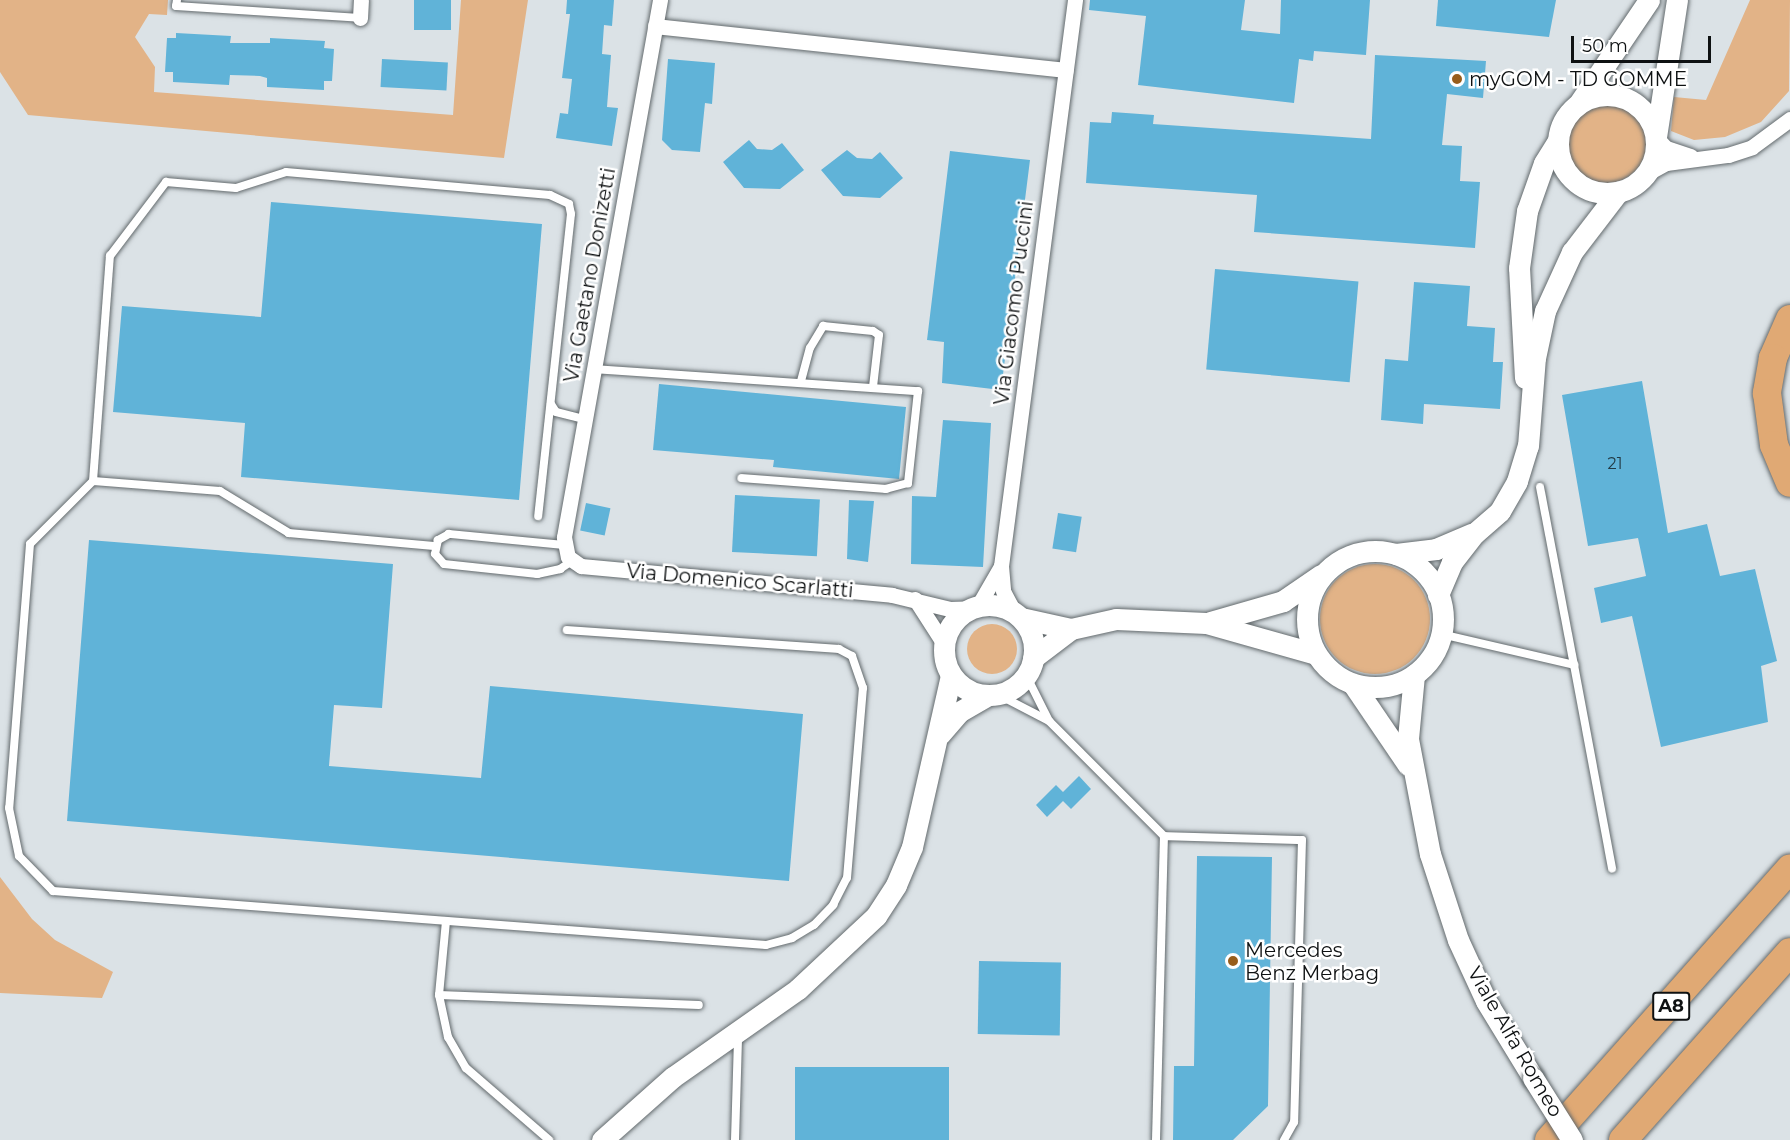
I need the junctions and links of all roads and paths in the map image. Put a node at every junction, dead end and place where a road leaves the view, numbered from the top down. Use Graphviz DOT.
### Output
graph roads {
  1 [pos="177,0"];
  2 [pos="361,0"];
  3 [pos="660,0"];
  4 [pos="1075,0"];
  5 [pos="1649,0"];
  6 [pos="1682,6"];
  7 [pos="360,18"];
  8 [pos="656,26"];
  9 [pos="1066,70"];
  10 [pos="1580,102"];
  11 [pos="1790,119"];
  12 [pos="1656,137"];
  13 [pos="1557,142"];
  14 [pos="1694,157"];
  15 [pos="1646,174"];
  16 [pos="1618,192"];
  17 [pos="1790,319"];
  18 [pos="593,369"];
  19 [pos="801,381"];
  20 [pos="873,387"];
  21 [pos="550,402"];
  22 [pos="585,419"];
  23 [pos="1530,421"];
  24 [pos="741,478"];
  25 [pos="93,481"];
  26 [pos="1790,483"];
  27 [pos="1540,487"];
  28 [pos="538,516"];
  29 [pos="1475,533"];
  30 [pos="434,546"];
  31 [pos="568,554"];
  32 [pos="1396,554"];
  33 [pos="1001,566"];
  34 [pos="1324,573"];
  35 [pos="1438,595"];
  36 [pos="915,599"];
  37 [pos="975,607"];
  38 [pos="1018,615"];
  39 [pos="1206,623"];
  40 [pos="1071,629"];
  41 [pos="567,630"];
  42 [pos="1441,634"];
  43 [pos="944,644"];
  44 [pos="1316,654"];
  45 [pos="1574,665"];
  46 [pos="1030,667"];
  47 [pos="951,675"];
  48 [pos="1414,675"];
  49 [pos="1353,684"];
  50 [pos="993,694"];
  51 [pos="1049,721"];
  52 [pos="940,735"];
  53 [pos="1412,770"];
  54 [pos="1164,836"];
  55 [pos="1612,868"];
  56 [pos="1790,869"];
  57 [pos="446,921"];
  58 [pos="1790,952"];
  59 [pos="439,995"];
  60 [pos="699,1005"];
  61 [pos="738,1032"];
  62 [pos="549,1140"];
  63 [pos="602,1140"];
  64 [pos="735,1140"];
  65 [pos="1156,1140"];
  66 [pos="1284,1140"];
  67 [pos="1549,1140"];
  68 [pos="1572,1140"];
  69 [pos="1623,1140"];
  1 -- 7 [label="lane"];
  2 -- 7 [label="street"];
  3 -- 8 [label="street, Via Gaetano Donizetti"];
  4 -- 9 [label="street, Via Giacomo Puccini"];
  5 -- 10 [label="main road"];
  6 -- 12 [label="main road"];
  8 -- 9 [label="street"];
  8 -- 18 [label="street, Via Gaetano Donizetti"];
  9 -- 33 [label="street, Via Giacomo Puccini"];
  10 -- 12 [label="main road"];
  10 -- 13 [label="main road"];
  11 -- 14 [label="street"];
  12 -- 14 [label="street"];
  12 -- 15 [label="main road"];
  13 -- 16 [label="main road"];
  13 -- 23 [label="main road"];
  14 -- 15 [label="street"];
  15 -- 16 [label="main road"];
  16 -- 23 [label="main road"];
  17 -- 26 [label="highway"];
  18 -- 19 [label="lane"];
  18 -- 22 [label="street, Via Gaetano Donizetti"];
  19 -- 20 [label="lane"];
  19 -- 20 [label="lane"];
  20 -- 24 [label="lane"];
  21 -- 22 [label="lane"];
  21 -- 25 [label="lane"];
  21 -- 28 [label="lane"];
  22 -- 31 [label="street, Via Gaetano Donizetti"];
  23 -- 29 [label="main road"];
  25 -- 30 [label="lane"];
  25 -- 57 [label="lane"];
  27 -- 45 [label="lane"];
  29 -- 32 [label="main road"];
  29 -- 35 [label="main road"];
  30 -- 31 [label="lane"];
  30 -- 31 [label="lane"];
  31 -- 36 [label="street, Via Domenico Scarlatti"];
  32 -- 34 [label="main road"];
  32 -- 35 [label="main road"];
  33 -- 37 [label="street, Via Giacomo Puccini"];
  33 -- 38 [label="street"];
  34 -- 39 [label="main road"];
  34 -- 44 [label="main road"];
  35 -- 42 [label="main road"];
  36 -- 37 [label="street, Via Domenico Scarlatti"];
  36 -- 43 [label="street"];
  37 -- 38 [label="main road"];
  37 -- 43 [label="main road"];
  38 -- 40 [label="main road"];
  38 -- 46 [label="main road"];
  39 -- 40 [label="main road"];
  39 -- 44 [label="main road"];
  40 -- 46 [label="main road"];
  41 -- 57 [label="lane"];
  42 -- 45 [label="lane"];
  42 -- 48 [label="main road"];
  43 -- 47 [label="main road"];
  44 -- 49 [label="main road"];
  45 -- 55 [label="lane"];
  46 -- 50 [label="main road"];
  46 -- 51 [label="lane"];
  47 -- 50 [label="main road"];
  47 -- 52 [label="main road"];
  48 -- 49 [label="main road"];
  48 -- 53 [label="main road, Viale Alfa Romeo"];
  49 -- 53 [label="main road, Viale Alfa Romeo"];
  50 -- 51 [label="lane"];
  50 -- 52 [label="main road"];
  51 -- 54 [label="lane"];
  52 -- 61 [label="main road"];
  53 -- 68 [label="main road, Viale Alfa Romeo, bridge"];
  54 -- 65 [label="lane"];
  54 -- 66 [label="lane"];
  56 -- 67 [label="highway, A8"];
  57 -- 59 [label="lane"];
  58 -- 69 [label="highway, A8"];
  59 -- 60 [label="lane"];
  59 -- 62 [label="lane"];
  61 -- 63 [label="main road"];
  61 -- 64 [label="lane"];
}
